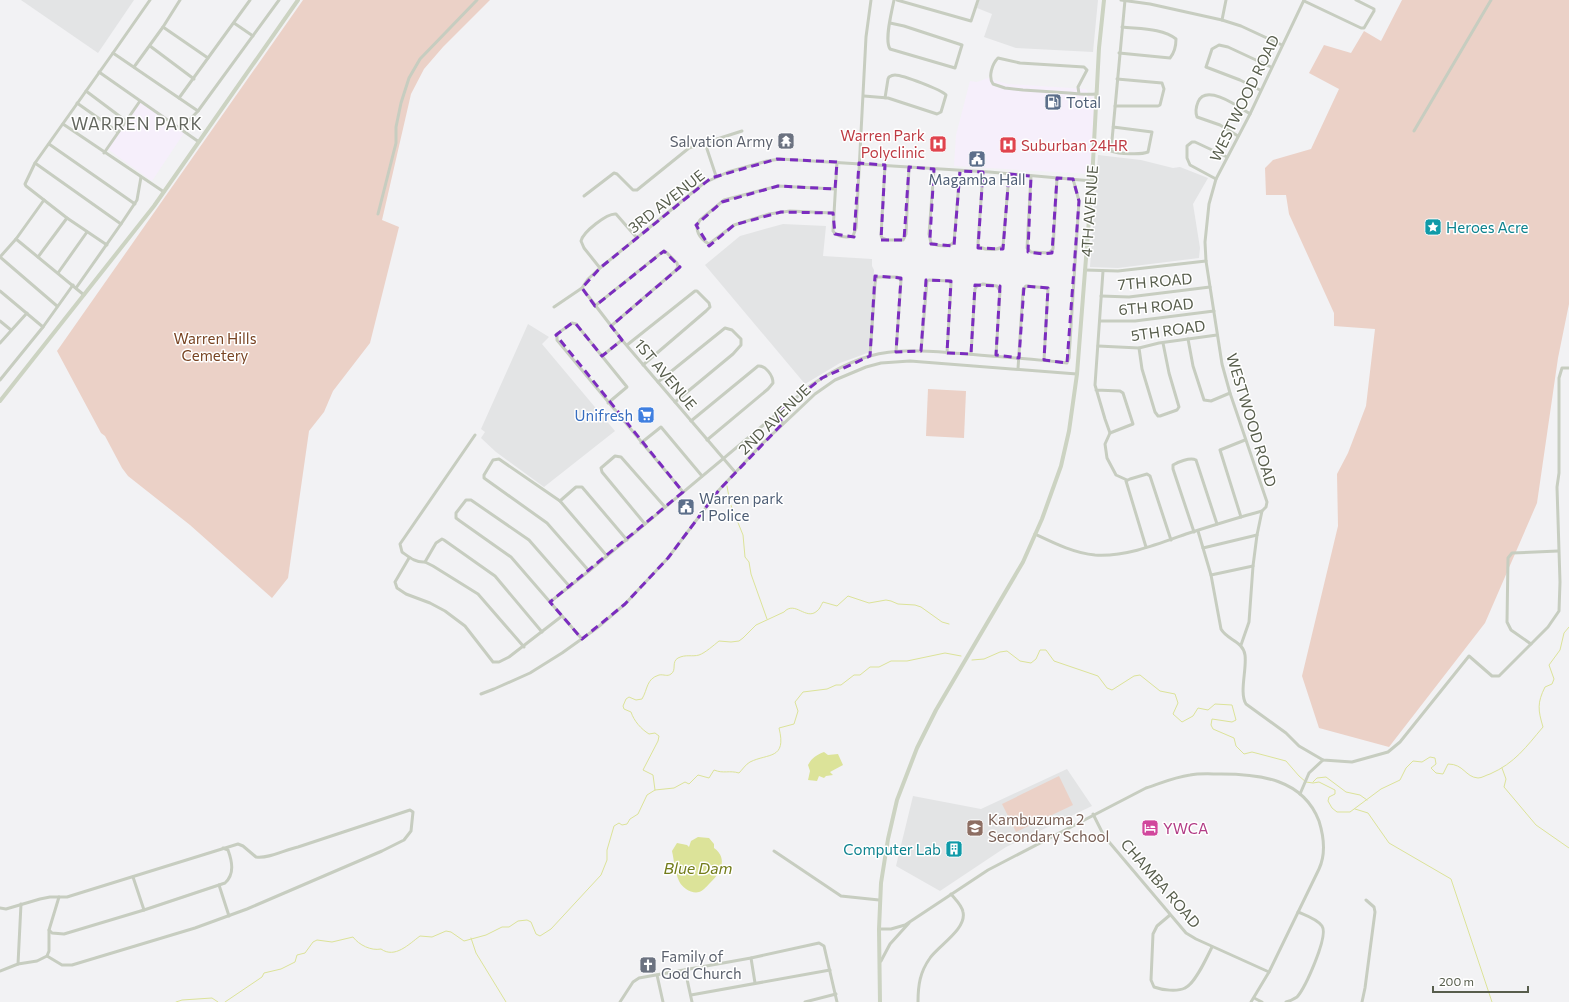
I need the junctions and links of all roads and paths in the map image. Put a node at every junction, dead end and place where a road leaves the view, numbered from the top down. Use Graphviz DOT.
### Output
graph roads {
  1 [pos="150,0"];
  2 [pos="180,0"];
  3 [pos="250,0"];
  4 [pos="279,0"];
  5 [pos="298,0"];
  6 [pos="477,0"];
  7 [pos="871,0"];
  8 [pos="894,0"];
  9 [pos="898,0"];
  10 [pos="978,0"];
  11 [pos="1104,0"];
  12 [pos="1121,0"];
  13 [pos="1125,0"];
  14 [pos="1226,0"];
  15 [pos="1356,0"];
  16 [pos="1491,0"];
  17 [pos="1304,1"];
  18 [pos="1222,20"];
  19 [pos="234,23"];
  20 [pos="890,23"];
  21 [pos="1122,27"];
  22 [pos="163,28"];
  23 [pos="253,36"];
  24 [pos="1282,44"];
  25 [pos="150,46"];
  26 [pos="113,53"];
  27 [pos="1119,53"];
  28 [pos="208,58"];
  29 [pos="1272,67"];
  30 [pos="134,68"];
  31 [pos="99,72"];
  32 [pos="194,79"];
  33 [pos="1117,79"];
  34 [pos="1260,90"];
  35 [pos="86,91"];
  36 [pos="1079,94"];
  37 [pos="1096,94"];
  38 [pos="864,96"];
  39 [pos="180,98"];
  40 [pos="885,98"];
  41 [pos="140,101"];
  42 [pos="78,103"];
  43 [pos="1115,106"];
  44 [pos="198,111"];
  45 [pos="1250,114"];
  46 [pos="126,120"];
  47 [pos="63,124"];
  48 [pos="1113,127"];
  49 [pos="181,129"];
  50 [pos="742,131"];
  51 [pos="1414,131"];
  52 [pos="118,132"];
  53 [pos="1238,136"];
  54 [pos="198,142"];
  55 [pos="705,143"];
  56 [pos="49,144"];
  57 [pos="104,153"];
  58 [pos="1227,157"];
  59 [pos="837,162"];
  60 [pos="35,163"];
  61 [pos="859,163"];
  62 [pos="885,165"];
  63 [pos="909,167"];
  64 [pos="934,169"];
  65 [pos="960,171"];
  66 [pos="983,172"];
  67 [pos="1008,174"];
  68 [pos="716,176"];
  69 [pos="1031,176"];
  70 [pos="141,177"];
  71 [pos="1057,178"];
  72 [pos="1216,179"];
  73 [pos="1072,180"];
  74 [pos="1092,181"];
  75 [pos="835,189"];
  76 [pos="164,192"];
  77 [pos="584,196"];
  78 [pos="44,200"];
  79 [pos="135,204"];
  80 [pos="833,213"];
  81 [pos="378,214"];
  82 [pos="67,218"];
  83 [pos="121,224"];
  84 [pos="87,232"];
  85 [pos="637,238"];
  86 [pos="16,239"];
  87 [pos="107,245"];
  88 [pos="0,257"];
  89 [pos="38,257"];
  90 [pos="1206,261"];
  91 [pos="600,268"];
  92 [pos="1085,270"];
  93 [pos="1103,271"];
  94 [pos="58,273"];
  95 [pos="1210,286"];
  96 [pos="74,287"];
  97 [pos="582,288"];
  98 [pos="0,290"];
  99 [pos="84,295"];
  100 [pos="1101,296"];
  101 [pos="57,306"];
  102 [pos="595,306"];
  103 [pos="554,308"];
  104 [pos="1214,311"];
  105 [pos="26,312"];
  106 [pos="0,321"];
  107 [pos="1100,321"];
  108 [pos="611,326"];
  109 [pos="43,327"];
  110 [pos="11,330"];
  111 [pos="1217,335"];
  112 [pos="1188,339"];
  113 [pos="622,340"];
  114 [pos="0,343"];
  115 [pos="1163,343"];
  116 [pos="627,345"];
  117 [pos="1098,346"];
  118 [pos="1139,348"];
  119 [pos="910,351"];
  120 [pos="921,351"];
  121 [pos="896,352"];
  122 [pos="947,352"];
  123 [pos="970,354"];
  124 [pos="996,355"];
  125 [pos="602,356"];
  126 [pos="870,356"];
  127 [pos="1019,358"];
  128 [pos="1044,360"];
  129 [pos="910,361"];
  130 [pos="1067,363"];
  131 [pos="643,365"];
  132 [pos="1569,368"];
  133 [pos="1018,369"];
  134 [pos="1067,373"];
  135 [pos="1077,374"];
  136 [pos="0,380"];
  137 [pos="658,382"];
  138 [pos="1096,390"];
  139 [pos="1230,393"];
  140 [pos="0,401"];
  141 [pos="675,402"];
  142 [pos="608,403"];
  143 [pos="776,415"];
  144 [pos="691,421"];
  145 [pos="783,423"];
  146 [pos="1110,433"];
  147 [pos="475,435"];
  148 [pos="707,440"];
  149 [pos="1245,440"];
  150 [pos="641,443"];
  151 [pos="723,459"];
  152 [pos="735,472"];
  153 [pos="702,476"];
  154 [pos="1127,480"];
  155 [pos="683,492"];
  156 [pos="560,501"];
  157 [pos="665,507"];
  158 [pos="1262,511"];
  159 [pos="1241,516"];
  160 [pos="645,524"];
  161 [pos="1217,524"];
  162 [pos="1196,531"];
  163 [pos="1035,534"];
  164 [pos="1257,535"];
  165 [pos="627,540"];
  166 [pos="1171,540"];
  167 [pos="1146,547"];
  168 [pos="1202,548"];
  169 [pos="1558,552"];
  170 [pos="607,556"];
  171 [pos="409,558"];
  172 [pos="425,562"];
  173 [pos="1253,566"];
  174 [pos="590,571"];
  175 [pos="1211,574"];
  176 [pos="570,587"];
  177 [pos="550,602"];
  178 [pos="562,616"];
  179 [pos="542,632"];
  180 [pos="582,640"];
  181 [pos="1531,644"];
  182 [pos="1241,645"];
  183 [pos="524,647"];
  184 [pos="481,694"];
  185 [pos="1323,760"];
  186 [pos="1300,794"];
  187 [pos="1093,814"];
  188 [pos="223,848"];
  189 [pos="774,851"];
  190 [pos="133,876"];
  191 [pos="219,886"];
  192 [pos="951,894"];
  193 [pos="59,897"];
  194 [pos="879,900"];
  195 [pos="1366,900"];
  196 [pos="21,904"];
  197 [pos="0,908"];
  198 [pos="144,910"];
  199 [pos="1298,912"];
  200 [pos="1170,915"];
  201 [pos="229,916"];
  202 [pos="910,922"];
  203 [pos="879,929"];
  204 [pos="49,930"];
  205 [pos="1212,947"];
  206 [pos="47,956"];
  207 [pos="751,958"];
  208 [pos="880,963"];
  209 [pos="18,964"];
  210 [pos="686,970"];
  211 [pos="830,970"];
  212 [pos="0,971"];
  213 [pos="1269,972"];
  214 [pos="657,975"];
  215 [pos="755,983"];
  216 [pos="836,994"];
  217 [pos="691,995"];
  218 [pos="1254,998"];
  219 [pos="620,1002"];
  220 [pos="663,1002"];
  221 [pos="692,1002"];
  222 [pos="805,1002"];
  223 [pos="837,1002"];
  224 [pos="880,1002"];
  225 [pos="918,1002"];
  226 [pos="1251,1002"];
  227 [pos="1262,1002"];
  228 [pos="1286,1002"];
  229 [pos="1362,1002"];
  1 -- 26 [label="street"];
  2 -- 22 [label="street"];
  3 -- 19 [label="street"];
  4 -- 23 [label="street"];
  5 -- 54 [label="street"];
  6 -- 81 [label="street"];
  7 -- 38 [label="street"];
  8 -- 20 [label="street"];
  9 -- 10 [label="street"];
  11 -- 37 [label="street, 4TH AVENUE"];
  12 -- 13 [label="street"];
  13 -- 18 [label="street"];
  13 -- 21 [label="street"];
  14 -- 18 [label="street"];
  15 -- 17 [label="street"];
  16 -- 51 [label="street"];
  17 -- 24 [label="street, WESTWOOD ROAD"];
  18 -- 24 [label="street"];
  19 -- 23 [label="street"];
  19 -- 28 [label="street"];
  20 -- 20 [label="street"];
  21 -- 27 [label="street"];
  21 -- 27 [label="street"];
  22 -- 25 [label="street"];
  22 -- 28 [label="street"];
  23 -- 44 [label="street"];
  24 -- 29 [label="street, WESTWOOD ROAD"];
  25 -- 30 [label="street"];
  25 -- 32 [label="street"];
  26 -- 30 [label="street"];
  26 -- 31 [label="street"];
  27 -- 33 [label="street"];
  28 -- 32 [label="street"];
  29 -- 34 [label="street, WESTWOOD ROAD"];
  29 -- 34 [label="street"];
  30 -- 39 [label="street"];
  31 -- 35 [label="street"];
  31 -- 41 [label="street"];
  32 -- 39 [label="street"];
  33 -- 43 [label="street"];
  33 -- 43 [label="street"];
  34 -- 45 [label="street, WESTWOOD ROAD"];
  35 -- 42 [label="street"];
  35 -- 46 [label="street"];
  36 -- 36 [label="street"];
  36 -- 37 [label="street"];
  37 -- 74 [label="street, 4TH AVENUE"];
  38 -- 40 [label="street"];
  38 -- 61 [label="street"];
  39 -- 44 [label="street"];
  40 -- 40 [label="street"];
  41 -- 46 [label="street"];
  41 -- 49 [label="street"];
  42 -- 47 [label="street"];
  42 -- 52 [label="street"];
  43 -- 48 [label="street"];
  44 -- 49 [label="street"];
  45 -- 53 [label="street, WESTWOOD ROAD"];
  45 -- 53 [label="street"];
  46 -- 52 [label="street"];
  47 -- 56 [label="street"];
  47 -- 57 [label="street"];
  48 -- 48 [label="street"];
  49 -- 54 [label="street"];
  50 -- 55 [label="street"];
  52 -- 57 [label="street"];
  53 -- 58 [label="street, WESTWOOD ROAD"];
  54 -- 76 [label="street"];
  55 -- 68 [label="street"];
  55 -- 77 [label="street"];
  56 -- 60 [label="street"];
  56 -- 79 [label="street"];
  57 -- 70 [label="street"];
  58 -- 72 [label="street, WESTWOOD ROAD"];
  58 -- 72 [label="street"];
  59 -- 61 [label="street, 3RD AVENUE"];
  59 -- 68 [label="street, 3RD AVENUE"];
  59 -- 75 [label="street"];
  60 -- 78 [label="street"];
  60 -- 83 [label="street"];
  61 -- 62 [label="street, 3RD AVENUE"];
  61 -- 80 [label="street"];
  62 -- 63 [label="street, 3RD AVENUE"];
  62 -- 63 [label="street"];
  63 -- 64 [label="street, 3RD AVENUE"];
  64 -- 65 [label="street, 3RD AVENUE"];
  64 -- 65 [label="street"];
  65 -- 66 [label="street, 3RD AVENUE"];
  66 -- 67 [label="street, 3RD AVENUE"];
  66 -- 67 [label="street"];
  67 -- 69 [label="street, 3RD AVENUE"];
  68 -- 85 [label="street, 3RD AVENUE"];
  69 -- 71 [label="street, 3RD AVENUE"];
  69 -- 71 [label="street"];
  70 -- 76 [label="street"];
  70 -- 79 [label="street"];
  71 -- 73 [label="street, 3RD AVENUE"];
  72 -- 90 [label="street, WESTWOOD ROAD"];
  73 -- 74 [label="street, 3RD AVENUE"];
  73 -- 130 [label="street"];
  74 -- 92 [label="street, 4TH AVENUE"];
  75 -- 80 [label="street"];
  75 -- 80 [label="street"];
  76 -- 99 [label="street"];
  78 -- 82 [label="street"];
  78 -- 86 [label="street"];
  79 -- 83 [label="street"];
  82 -- 84 [label="street"];
  82 -- 89 [label="street"];
  83 -- 87 [label="street"];
  84 -- 87 [label="street"];
  84 -- 94 [label="street"];
  85 -- 91 [label="street, 3RD AVENUE"];
  85 -- 91 [label="street"];
  86 -- 88 [label="street"];
  86 -- 89 [label="street"];
  87 -- 96 [label="street"];
  88 -- 101 [label="street"];
  89 -- 94 [label="street"];
  90 -- 93 [label="street"];
  90 -- 95 [label="street, WESTWOOD ROAD"];
  91 -- 97 [label="street, 3RD AVENUE"];
  92 -- 93 [label="street"];
  92 -- 135 [label="street, 4TH AVENUE"];
  93 -- 100 [label="street"];
  94 -- 96 [label="street"];
  95 -- 100 [label="street, 7TH ROAD"];
  95 -- 104 [label="street, WESTWOOD ROAD"];
  96 -- 99 [label="street"];
  96 -- 101 [label="street"];
  97 -- 102 [label="street, 1ST AVENUE"];
  97 -- 103 [label="street, 3RD AVENUE"];
  98 -- 105 [label="street"];
  99 -- 140 [label="street"];
  100 -- 107 [label="street"];
  101 -- 109 [label="street"];
  102 -- 108 [label="street, 1ST AVENUE"];
  102 -- 108 [label="street"];
  104 -- 107 [label="street, 6TH ROAD"];
  104 -- 111 [label="street, WESTWOOD ROAD"];
  105 -- 109 [label="street"];
  105 -- 110 [label="street"];
  106 -- 110 [label="street"];
  107 -- 117 [label="street"];
  108 -- 113 [label="street, 1ST AVENUE"];
  109 -- 136 [label="street"];
  110 -- 114 [label="street"];
  111 -- 112 [label="street, 5TH ROAD"];
  111 -- 139 [label="street, WESTWOOD ROAD"];
  112 -- 115 [label="street, 5TH ROAD"];
  112 -- 139 [label="street"];
  113 -- 116 [label="street, 1ST AVENUE"];
  113 -- 125 [label="street"];
  115 -- 118 [label="street, 5TH ROAD"];
  115 -- 118 [label="street"];
  116 -- 131 [label="street, 1ST AVENUE"];
  116 -- 131 [label="street"];
  117 -- 118 [label="street, 5TH ROAD"];
  117 -- 138 [label="street"];
  119 -- 120 [label="street"];
  119 -- 121 [label="street"];
  119 -- 129 [label="street"];
  120 -- 122 [label="street"];
  120 -- 122 [label="street"];
  121 -- 126 [label="street"];
  121 -- 126 [label="street"];
  122 -- 123 [label="street"];
  123 -- 124 [label="street"];
  123 -- 124 [label="street"];
  124 -- 127 [label="street"];
  125 -- 142 [label="street"];
  125 -- 142 [label="street"];
  126 -- 143 [label="street"];
  127 -- 128 [label="street"];
  127 -- 128 [label="street"];
  127 -- 133 [label="street"];
  128 -- 130 [label="street"];
  129 -- 133 [label="street, 2ND AVENUE"];
  129 -- 145 [label="street, 2ND AVENUE"];
  130 -- 134 [label="street"];
  131 -- 137 [label="street, 1ST AVENUE"];
  132 -- 169 [label="street"];
  133 -- 134 [label="street, 2ND AVENUE"];
  134 -- 135 [label="street, 2ND AVENUE"];
  135 -- 163 [label="street, 4TH AVENUE"];
  137 -- 141 [label="street, 1ST AVENUE"];
  137 -- 141 [label="street"];
  138 -- 146 [label="street"];
  138 -- 146 [label="street"];
  139 -- 149 [label="street, WESTWOOD ROAD"];
  141 -- 144 [label="street, 1ST AVENUE"];
  142 -- 150 [label="street"];
  143 -- 145 [label="street"];
  143 -- 151 [label="street"];
  144 -- 148 [label="street, 1ST AVENUE"];
  144 -- 148 [label="street"];
  145 -- 152 [label="street, 2ND AVENUE"];
  146 -- 154 [label="street"];
  147 -- 171 [label="street"];
  148 -- 151 [label="street, 1ST AVENUE"];
  149 -- 158 [label="street, WESTWOOD ROAD"];
  149 -- 159 [label="street"];
  150 -- 153 [label="street"];
  150 -- 155 [label="street"];
  151 -- 152 [label="street, 1ST AVENUE"];
  151 -- 153 [label="street"];
  152 -- 180 [label="street, 2ND AVENUE"];
  153 -- 155 [label="street"];
  154 -- 166 [label="street"];
  154 -- 167 [label="street"];
  155 -- 157 [label="street"];
  156 -- 165 [label="street"];
  156 -- 170 [label="street"];
  156 -- 174 [label="street"];
  157 -- 160 [label="street"];
  157 -- 160 [label="street"];
  158 -- 159 [label="street, WESTWOOD ROAD"];
  158 -- 164 [label="street"];
  159 -- 161 [label="street, WESTWOOD ROAD"];
  160 -- 165 [label="street"];
  161 -- 162 [label="street, WESTWOOD ROAD"];
  161 -- 162 [label="street"];
  162 -- 166 [label="street, WESTWOOD ROAD"];
  162 -- 168 [label="street"];
  163 -- 167 [label="street, WESTWOOD ROAD"];
  163 -- 194 [label="street, 4TH AVENUE"];
  164 -- 168 [label="street"];
  164 -- 173 [label="street"];
  165 -- 170 [label="street"];
  166 -- 167 [label="street, WESTWOOD ROAD"];
  168 -- 175 [label="street"];
  169 -- 181 [label="street"];
  169 -- 181 [label="street"];
  170 -- 174 [label="street"];
  171 -- 172 [label="street"];
  171 -- 183 [label="street"];
  172 -- 179 [label="street"];
  172 -- 183 [label="street"];
  173 -- 175 [label="street"];
  173 -- 182 [label="street"];
  174 -- 176 [label="street"];
  175 -- 182 [label="street"];
  176 -- 177 [label="street"];
  176 -- 177 [label="street"];
  177 -- 178 [label="street"];
  178 -- 179 [label="street"];
  178 -- 180 [label="street"];
  179 -- 183 [label="street"];
  180 -- 184 [label="street, 2ND AVENUE"];
  181 -- 185 [label="street"];
  182 -- 185 [label="street"];
  185 -- 186 [label="street"];
  186 -- 187 [label="street"];
  186 -- 199 [label="street"];
  187 -- 192 [label="street"];
  187 -- 200 [label="street, CHAMBA ROAD"];
  188 -- 190 [label="street"];
  188 -- 191 [label="street"];
  188 -- 201 [label="street"];
  189 -- 194 [label="street"];
  190 -- 193 [label="street"];
  190 -- 198 [label="street"];
  191 -- 198 [label="street"];
  191 -- 201 [label="street"];
  192 -- 202 [label="street"];
  192 -- 225 [label="street"];
  193 -- 196 [label="street"];
  193 -- 204 [label="street"];
  194 -- 203 [label="street, 4TH AVENUE"];
  195 -- 229 [label="street"];
  196 -- 197 [label="street"];
  196 -- 209 [label="street"];
  198 -- 204 [label="street"];
  199 -- 213 [label="street"];
  199 -- 228 [label="street"];
  200 -- 205 [label="street, CHAMBA ROAD"];
  200 -- 205 [label="street"];
  201 -- 206 [label="street"];
  202 -- 203 [label="street"];
  202 -- 208 [label="street"];
  203 -- 208 [label="street, 4TH AVENUE"];
  204 -- 206 [label="street"];
  205 -- 213 [label="street, CHAMBA ROAD"];
  206 -- 209 [label="street"];
  207 -- 210 [label="street"];
  207 -- 211 [label="street"];
  207 -- 215 [label="street"];
  208 -- 224 [label="street, 4TH AVENUE"];
  209 -- 212 [label="street"];
  210 -- 214 [label="street"];
  210 -- 217 [label="street"];
  211 -- 215 [label="street"];
  211 -- 216 [label="street"];
  213 -- 218 [label="street"];
  214 -- 219 [label="street"];
  214 -- 220 [label="street"];
  215 -- 217 [label="street"];
  216 -- 222 [label="street"];
  216 -- 223 [label="street"];
  217 -- 221 [label="street"];
  218 -- 226 [label="street"];
  218 -- 227 [label="street"];
}
